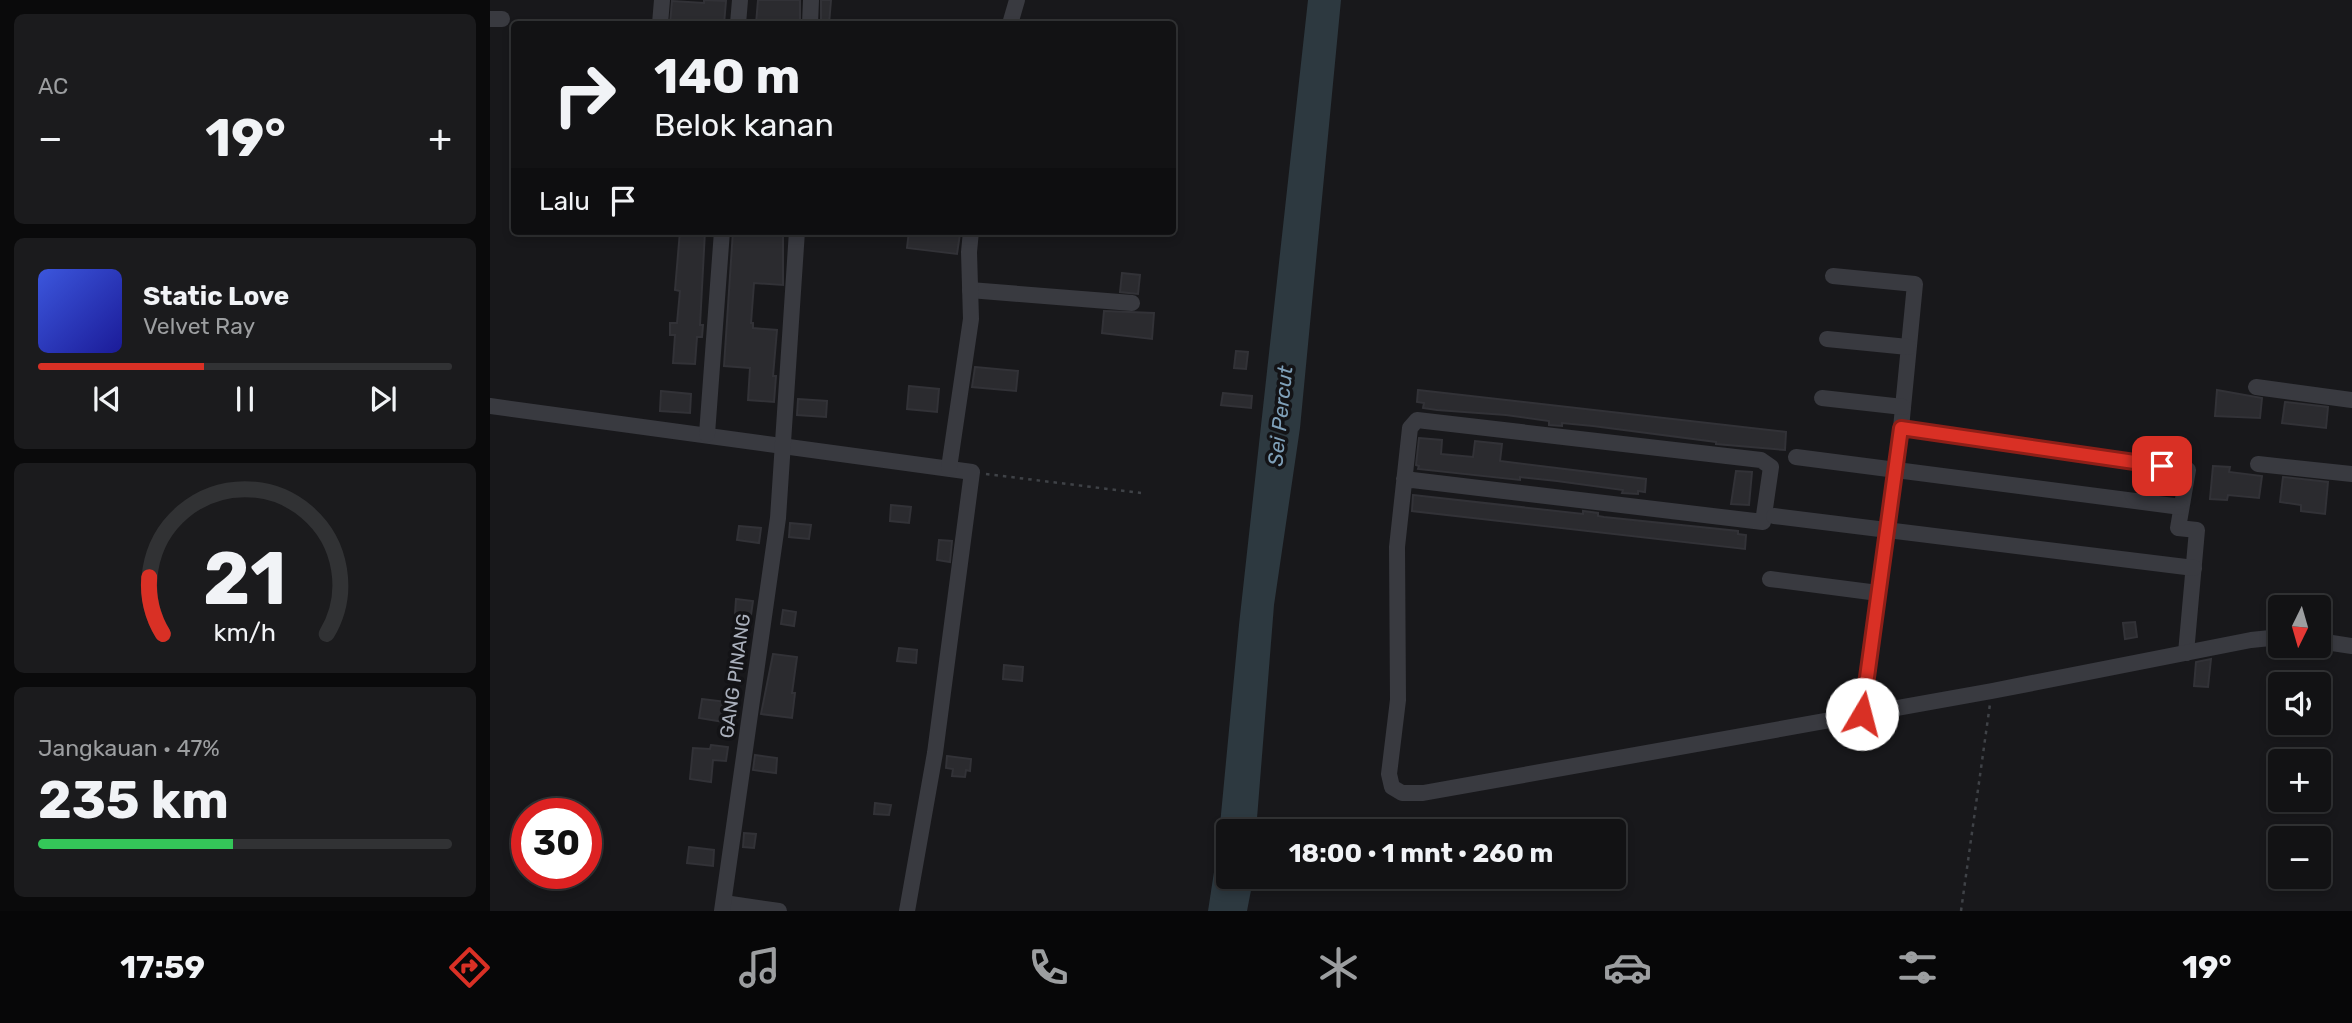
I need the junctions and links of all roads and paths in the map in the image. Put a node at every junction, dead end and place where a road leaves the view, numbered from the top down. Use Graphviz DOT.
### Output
graph roads {
  1 [pos="662,0"];
  2 [pos="740,0"];
  3 [pos="811,0"];
  4 [pos="1017,0"];
  5 [pos="660,21"];
  6 [pos="738,21"];
  7 [pos="810,21"];
  8 [pos="1011,21"];
  9 [pos="722,235"];
  10 [pos="797,235"];
  11 [pos="971,235"];
  12 [pos="1833,276"];
  13 [pos="970,290"];
  14 [pos="1132,303"];
  15 [pos="1827,339"];
  16 [pos="1908,347"];
  17 [pos="2256,387"];
  18 [pos="1822,398"];
  19 [pos="2352,400"];
  20 [pos="490,406"];
  21 [pos="1903,407"];
  22 [pos="1901,428"];
  23 [pos="707,434"];
  24 [pos="783,447"];
  25 [pos="1796,457"];
  26 [pos="2258,464"];
  27 [pos="949,468"];
  28 [pos="1895,470"];
  29 [pos="972,472"];
  30 [pos="2352,474"];
  31 [pos="1404,479"];
  32 [pos="1141,494"];
  33 [pos="2181,508"];
  34 [pos="1774,516"];
  35 [pos="1887,530"];
  36 [pos="2194,568"];
  37 [pos="1770,579"];
  38 [pos="1878,593"];
  39 [pos="2268,638"];
  40 [pos="2331,643"];
  41 [pos="2352,646"];
  42 [pos="2186,653"];
  43 [pos="1992,691"];
  44 [pos="1862,714"];
  45 [pos="723,907"];
  46 [pos="779,911"];
  47 [pos="906,911"];
  48 [pos="1962,911"];
  1 -- 5 [label="street"];
  2 -- 6 [label="street"];
  3 -- 7 [label="street"];
  4 -- 8 [label="street"];
  9 -- 23 [label="street"];
  10 -- 24 [label="street, GANG PINANG"];
  11 -- 13 [label="street"];
  12 -- 16 [label="street"];
  13 -- 14 [label="street"];
  13 -- 27 [label="street"];
  15 -- 16 [label="street"];
  16 -- 21 [label="street"];
  17 -- 19 [label="street"];
  18 -- 21 [label="street"];
  20 -- 23 [label="street"];
  21 -- 22 [label="street"];
  22 -- 28 [label="street"];
  22 -- 33 [label="street"];
  23 -- 24 [label="street"];
  24 -- 27 [label="street"];
  24 -- 45 [label="street, GANG PINANG"];
  25 -- 28 [label="street"];
  26 -- 30 [label="street"];
  27 -- 29 [label="street"];
  28 -- 33 [label="street"];
  28 -- 35 [label="street"];
  29 -- 32 [label="path"];
  29 -- 47 [label="street"];
  31 -- 31 [label="street"];
  31 -- 44 [label="street"];
  33 -- 36 [label="street"];
  34 -- 35 [label="street"];
  35 -- 36 [label="street"];
  35 -- 38 [label="street"];
  36 -- 42 [label="street"];
  37 -- 38 [label="street"];
  38 -- 44 [label="street"];
  39 -- 42 [label="street"];
  40 -- 41 [label="street"];
  42 -- 43 [label="street"];
  43 -- 44 [label="street"];
  43 -- 48 [label="path"];
  45 -- 46 [label="street"];
}
